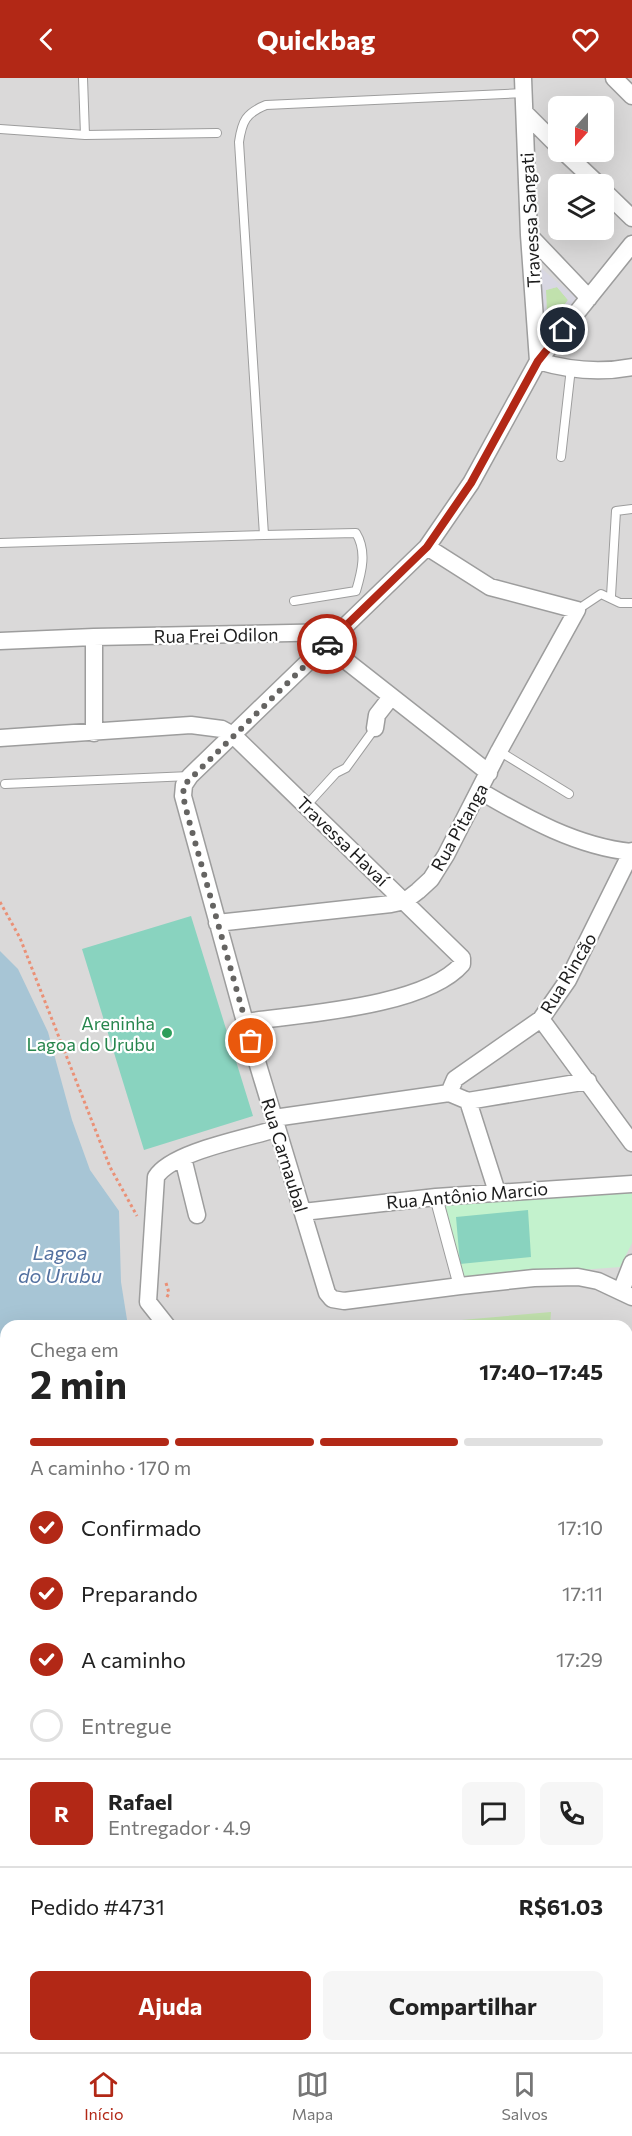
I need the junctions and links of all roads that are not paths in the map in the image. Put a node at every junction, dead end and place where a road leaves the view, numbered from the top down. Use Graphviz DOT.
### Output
graph roads {
  1 [pos="83,78"];
  2 [pos="614,78"];
  3 [pos="524,85"];
  4 [pos="632,96"];
  5 [pos="525,113"];
  6 [pos="0,129"];
  7 [pos="217,133"];
  8 [pos="85,135"];
  9 [pos="548,136"];
  10 [pos="574,162"];
  11 [pos="587,174"];
  12 [pos="614,201"];
  13 [pos="632,218"];
  14 [pos="529,235"];
  15 [pos="632,244"];
  16 [pos="589,298"];
  17 [pos="538,361"];
  18 [pos="632,366"];
  19 [pos="571,368"];
  20 [pos="561,457"];
  21 [pos="632,509"];
  22 [pos="264,535"];
  23 [pos="0,543"];
  24 [pos="427,547"];
  25 [pos="611,596"];
  26 [pos="294,601"];
  27 [pos="632,603"];
  28 [pos="577,610"];
  29 [pos="339,632"];
  30 [pos="94,637"];
  31 [pos="0,641"];
  32 [pos="326,645"];
  33 [pos="391,698"];
  34 [pos="375,728"];
  35 [pos="94,733"];
  36 [pos="233,735"];
  37 [pos="0,738"];
  38 [pos="498,751"];
  39 [pos="489,773"];
  40 [pos="190,776"];
  41 [pos="6,784"];
  42 [pos="480,791"];
  43 [pos="569,794"];
  44 [pos="306,806"];
  45 [pos="632,852"];
  46 [pos="405,901"];
  47 [pos="217,923"];
  48 [pos="541,1020"];
  49 [pos="245,1022"];
  50 [pos="588,1081"];
  51 [pos="449,1093"];
  52 [pos="468,1101"];
  53 [pos="275,1123"];
  54 [pos="632,1143"];
  55 [pos="183,1158"];
  56 [pos="632,1184"];
  57 [pos="497,1192"];
  58 [pos="435,1197"];
  59 [pos="303,1212"];
  60 [pos="197,1215"];
  61 [pos="632,1263"];
  62 [pos="460,1286"];
  63 [pos="626,1294"];
  64 [pos="162,1320"];
  1 -- 8 [label="lane"];
  2 -- 4 [label="street"];
  3 -- 5 [label="street, Travessa Sangati"];
  3 -- 22 [label="lane"];
  5 -- 9 [label="street"];
  5 -- 14 [label="street, Travessa Sangati"];
  6 -- 8 [label="lane"];
  7 -- 8 [label="lane"];
  10 -- 11 [label="street"];
  12 -- 13 [label="street"];
  14 -- 16 [label="street"];
  14 -- 17 [label="street, Travessa Sangati"];
  15 -- 16 [label="street"];
  16 -- 17 [label="street"];
  17 -- 19 [label="street"];
  17 -- 24 [label="street"];
  18 -- 19 [label="street"];
  19 -- 20 [label="lane"];
  21 -- 25 [label="lane"];
  22 -- 23 [label="lane"];
  22 -- 26 [label="lane"];
  24 -- 28 [label="street"];
  24 -- 29 [label="street"];
  25 -- 27 [label="lane"];
  25 -- 28 [label="lane"];
  28 -- 38 [label="street, Rua Pitanga"];
  29 -- 30 [label="street, Rua Frei Odilon"];
  29 -- 32 [label="street"];
  30 -- 31 [label="street, Rua Frei Odilon"];
  30 -- 35 [label="street"];
  32 -- 33 [label="street"];
  32 -- 36 [label="street"];
  33 -- 34 [label="street"];
  33 -- 39 [label="street"];
  34 -- 44 [label="lane"];
  35 -- 36 [label="street"];
  35 -- 37 [label="street"];
  36 -- 40 [label="street"];
  36 -- 44 [label="street, Travessa Havaí"];
  38 -- 39 [label="street, Rua Pitanga"];
  38 -- 43 [label="lane"];
  39 -- 42 [label="street, Rua Pitanga"];
  40 -- 41 [label="lane"];
  40 -- 47 [label="street, Rua Carnaubal"];
  42 -- 45 [label="street"];
  42 -- 46 [label="street, Rua Pitanga"];
  44 -- 46 [label="street, Travessa Havaí"];
  45 -- 48 [label="street, Rua Rincão"];
  46 -- 47 [label="street"];
  46 -- 49 [label="street, Travessa Havaí"];
  47 -- 49 [label="street, Rua Carnaubal"];
  48 -- 50 [label="street"];
  48 -- 51 [label="street, Rua Rincão"];
  49 -- 53 [label="street, Rua Carnaubal"];
  50 -- 52 [label="street"];
  50 -- 54 [label="street"];
  51 -- 52 [label="street"];
  51 -- 53 [label="street"];
  52 -- 57 [label="street"];
  53 -- 55 [label="street"];
  53 -- 59 [label="street, Rua Carnaubal"];
  55 -- 60 [label="street"];
  55 -- 64 [label="street"];
  56 -- 57 [label="street, Rua Antônio Marcio"];
  57 -- 58 [label="street, Rua Antônio Marcio"];
  58 -- 59 [label="street, Rua Antônio Marcio"];
  58 -- 62 [label="street"];
  59 -- 62 [label="street, Rua Carnaubal"];
  61 -- 63 [label="street"];
  62 -- 63 [label="street, Rua Carnaubal"];
}
